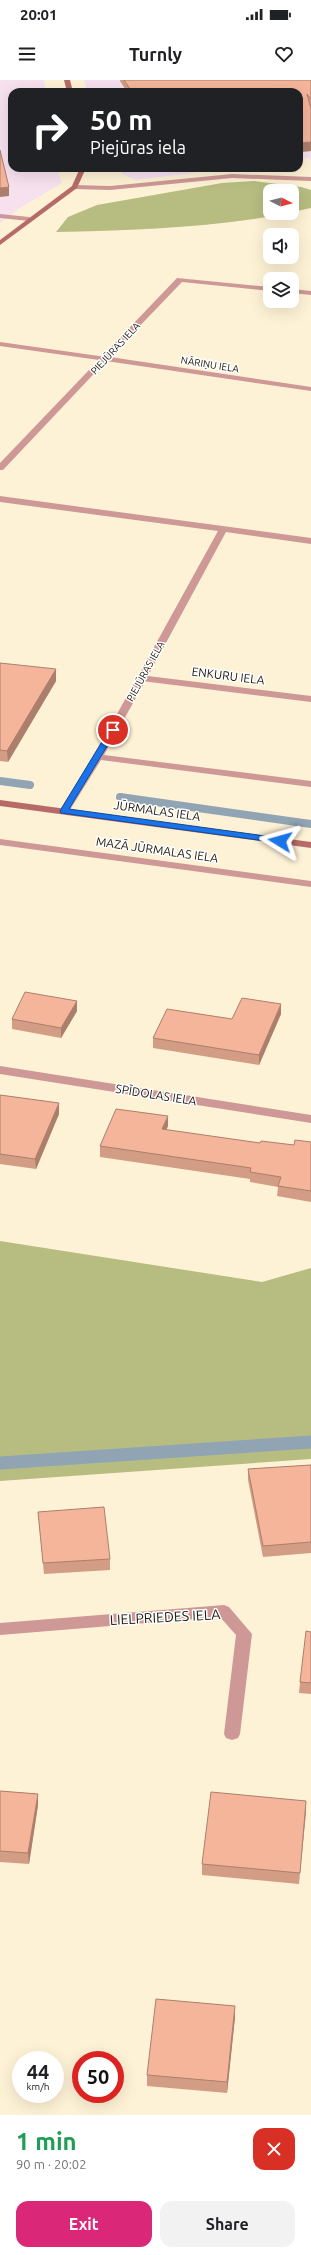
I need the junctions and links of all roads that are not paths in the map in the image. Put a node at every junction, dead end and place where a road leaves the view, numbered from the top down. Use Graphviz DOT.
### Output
graph roads {
  1 [pos="81,172"];
  2 [pos="311,179"];
  3 [pos="75,187"];
  4 [pos="0,216"];
  5 [pos="29,219"];
  6 [pos="0,243"];
  7 [pos="263,288"];
  8 [pos="299,292"];
  9 [pos="311,293"];
  10 [pos="0,344"];
  11 [pos="106,359"];
  12 [pos="311,390"];
  13 [pos="0,468"];
  14 [pos="0,499"];
  15 [pos="223,529"];
  16 [pos="311,541"];
  17 [pos="142,678"];
  18 [pos="311,699"];
  19 [pos="98,757"];
  20 [pos="311,784"];
  21 [pos="0,803"];
  22 [pos="64,811"];
  23 [pos="0,842"];
  24 [pos="311,845"];
  25 [pos="311,884"];
  26 [pos="0,1070"];
  27 [pos="311,1119"];
  28 [pos="0,1629"];
  29 [pos="232,1734"];
  1 -- 3 [label="street"];
  2 -- 3 [label="street"];
  3 -- 5 [label="street"];
  4 -- 5 [label="street"];
  5 -- 6 [label="street"];
  7 -- 11 [label="street, PIEJŪRAS IELA"];
  8 -- 9 [label="street"];
  10 -- 11 [label="street, NĀRIŅU IELA"];
  11 -- 12 [label="street, NĀRIŅU IELA"];
  11 -- 13 [label="street, PIEJŪRAS IELA"];
  14 -- 15 [label="street"];
  15 -- 16 [label="street"];
  15 -- 17 [label="street, PIEJŪRAS IELA"];
  17 -- 18 [label="street, ENKURU IELA"];
  17 -- 19 [label="street, PIEJŪRAS IELA"];
  19 -- 20 [label="street"];
  19 -- 22 [label="street, PIEJŪRAS IELA"];
  21 -- 22 [label="street, JŪRMALAS IELA"];
  22 -- 24 [label="street, JŪRMALAS IELA"];
  23 -- 25 [label="street, MAZĀ JŪRMALAS IELA"];
  26 -- 27 [label="street, SPĪDOLAS IELA"];
  28 -- 29 [label="street, LIELPRIEDES IELA"];
}
